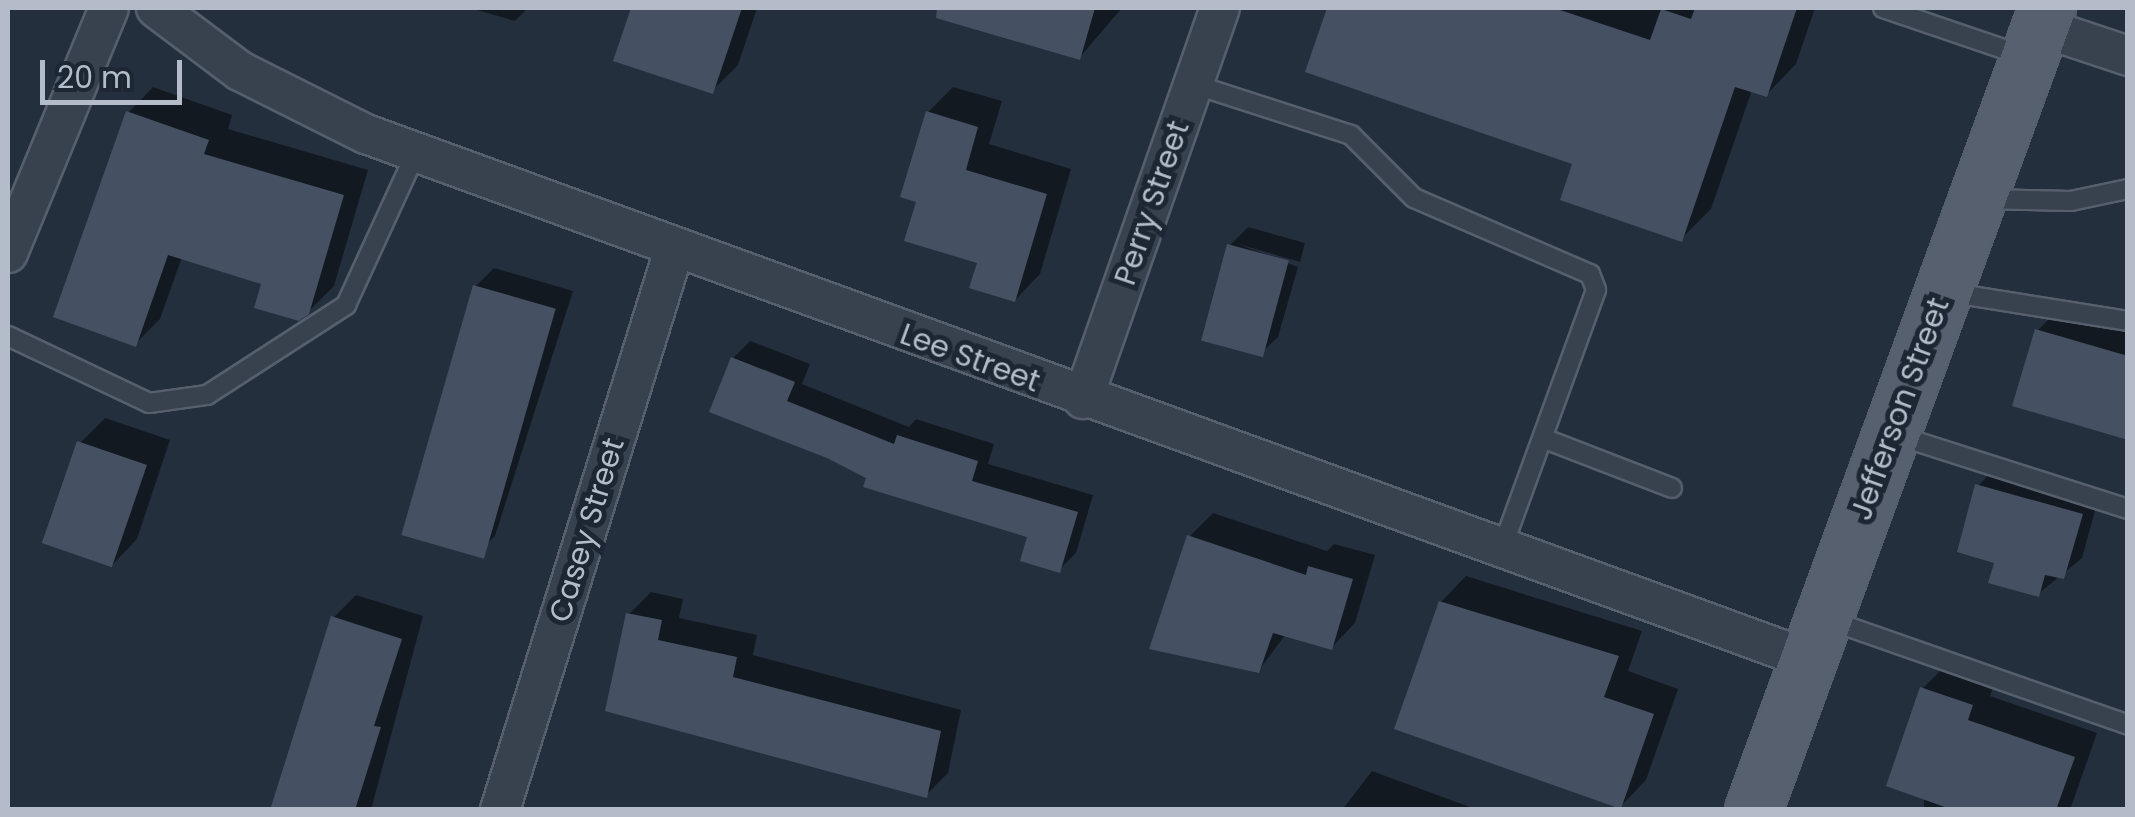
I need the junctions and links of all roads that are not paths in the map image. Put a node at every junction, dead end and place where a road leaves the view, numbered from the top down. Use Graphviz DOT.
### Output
graph roads {
  1 [pos="109,8"];
  2 [pos="156,8"];
  3 [pos="1220,8"];
  4 [pos="1883,8"];
  5 [pos="2039,31"];
  6 [pos="2128,56"];
  7 [pos="1193,84"];
  8 [pos="416,153"];
  9 [pos="2128,190"];
  10 [pos="1978,198"];
  11 [pos="674,250"];
  12 [pos="8,253"];
  13 [pos="1944,291"];
  14 [pos="2128,320"];
  15 [pos="8,336"];
  16 [pos="1083,400"];
  17 [pos="1891,434"];
  18 [pos="1545,439"];
  19 [pos="1672,488"];
  20 [pos="2128,509"];
  21 [pos="1503,545"];
  22 [pos="1816,638"];
  23 [pos="2128,725"];
  24 [pos="500,810"];
  25 [pos="1753,810"];
  1 -- 12 [label="street"];
  2 -- 8 [label="street, Lee Street"];
  3 -- 7 [label="street, Perry Street"];
  4 -- 5 [label="lane"];
  5 -- 6 [label="street"];
  5 -- 10 [label="main road, Jefferson Street"];
  7 -- 16 [label="street, Perry Street"];
  7 -- 18 [label="lane"];
  8 -- 11 [label="street, Lee Street"];
  8 -- 15 [label="lane"];
  9 -- 10 [label="lane"];
  10 -- 13 [label="main road, Jefferson Street"];
  11 -- 16 [label="street, Lee Street"];
  11 -- 24 [label="street, Casey Street"];
  13 -- 14 [label="lane"];
  13 -- 17 [label="main road, Jefferson Street"];
  16 -- 21 [label="street, Lee Street"];
  17 -- 20 [label="lane"];
  17 -- 22 [label="main road, Jefferson Street"];
  18 -- 19 [label="lane"];
  18 -- 21 [label="lane"];
  21 -- 22 [label="street, Lee Street"];
  22 -- 23 [label="lane"];
  22 -- 25 [label="main road, Jefferson Street"];
}
